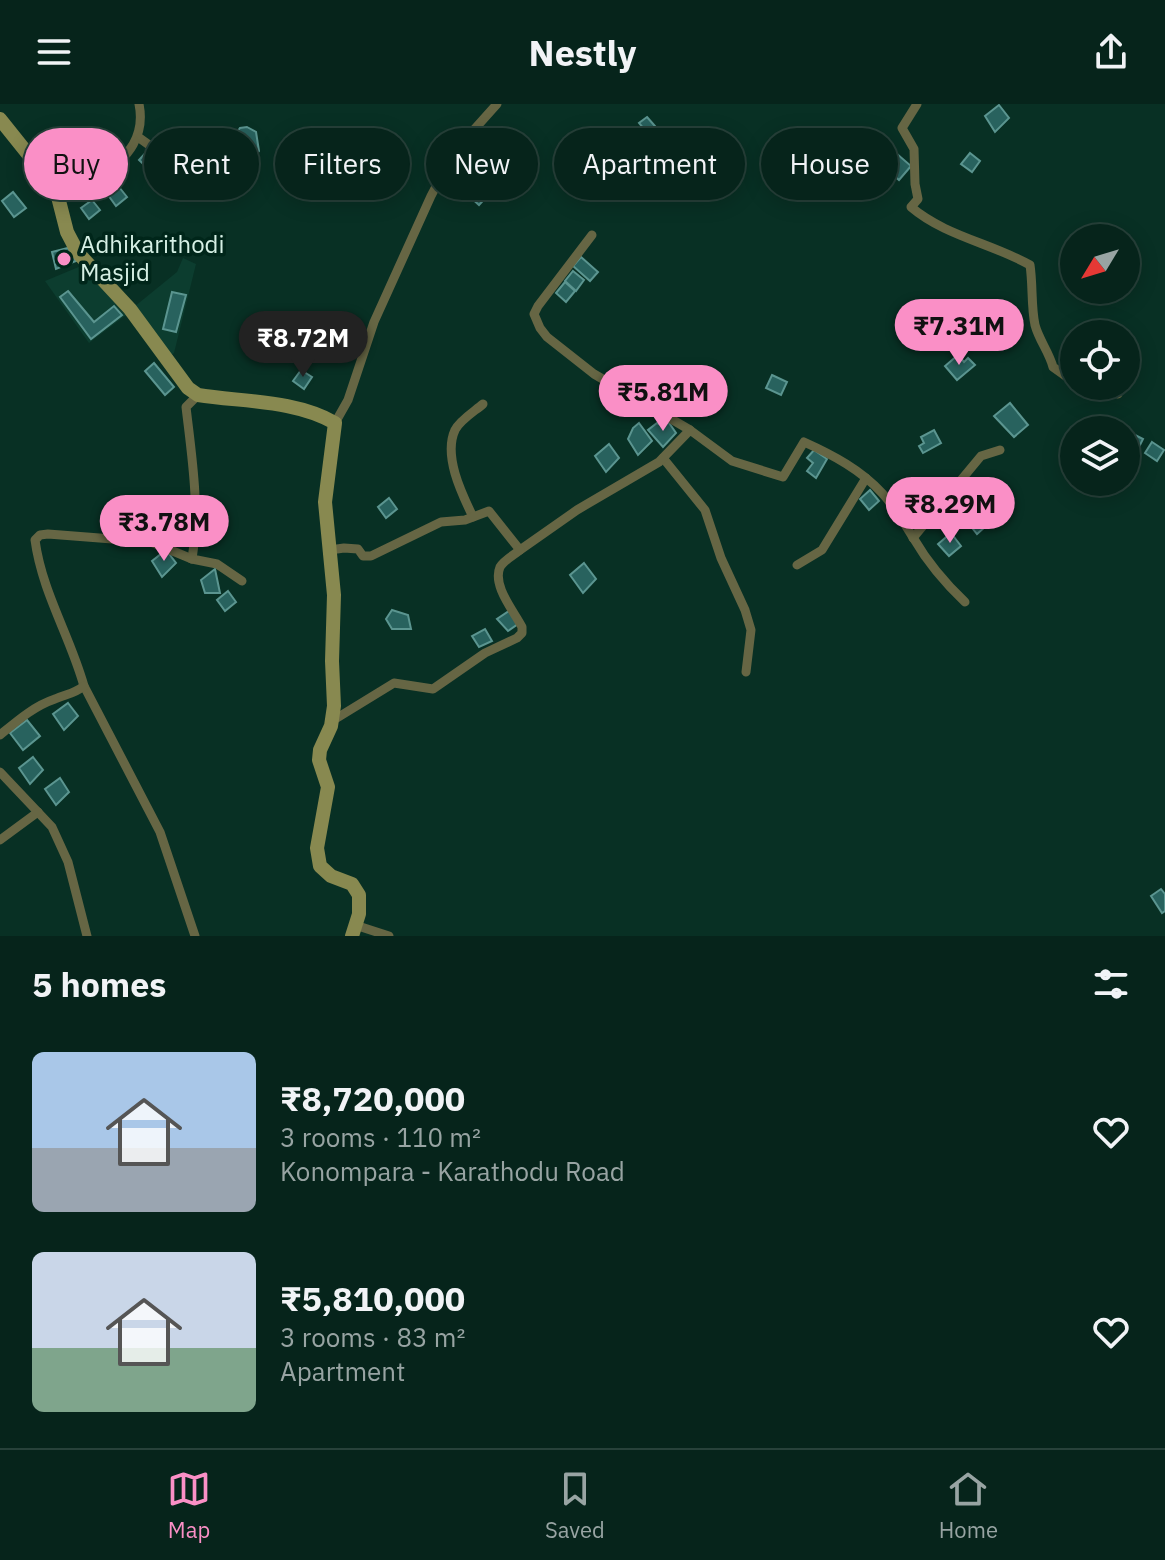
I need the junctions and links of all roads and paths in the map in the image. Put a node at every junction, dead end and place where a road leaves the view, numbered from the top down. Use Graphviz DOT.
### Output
graph roads {
  1 [pos="139,104"];
  2 [pos="497,104"];
  3 [pos="917,104"];
  4 [pos="0,119"];
  5 [pos="138,137"];
  6 [pos="144,141"];
  7 [pos="24,149"];
  8 [pos="128,151"];
  9 [pos="59,200"];
  10 [pos="592,235"];
  11 [pos="1060,372"];
  12 [pos="198,395"];
  13 [pos="483,404"];
  14 [pos="335,423"];
  15 [pos="690,430"];
  16 [pos="1000,450"];
  17 [pos="663,458"];
  18 [pos="866,478"];
  19 [pos="473,517"];
  20 [pos="913,538"];
  21 [pos="330,550"];
  22 [pos="520,550"];
  23 [pos="192,559"];
  24 [pos="797,565"];
  25 [pos="242,581"];
  26 [pos="965,602"];
  27 [pos="746,672"];
  28 [pos="84,686"];
  29 [pos="332,721"];
  30 [pos="0,735"];
  31 [pos="0,772"];
  32 [pos="38,812"];
  33 [pos="0,840"];
  34 [pos="354,930"];
  35 [pos="87,936"];
  36 [pos="195,936"];
  37 [pos="389,936"];
  1 -- 5 [label="street"];
  2 -- 14 [label="street"];
  3 -- 11 [label="street"];
  4 -- 7 [label="main road"];
  5 -- 6 [label="street"];
  5 -- 8 [label="street"];
  9 -- 12 [label="main road"];
  10 -- 15 [label="street"];
  12 -- 14 [label="main road"];
  12 -- 23 [label="street"];
  13 -- 19 [label="street"];
  14 -- 21 [label="main road"];
  15 -- 17 [label="street"];
  15 -- 18 [label="street"];
  16 -- 20 [label="street"];
  17 -- 22 [label="street"];
  17 -- 27 [label="street"];
  18 -- 20 [label="street"];
  18 -- 24 [label="street"];
  19 -- 21 [label="street"];
  19 -- 22 [label="street"];
  20 -- 26 [label="street"];
  21 -- 29 [label="main road"];
  22 -- 29 [label="street"];
  23 -- 25 [label="street"];
  23 -- 28 [label="street"];
  28 -- 30 [label="street"];
  28 -- 36 [label="street"];
  29 -- 34 [label="main road"];
  31 -- 32 [label="street"];
  32 -- 33 [label="street"];
  32 -- 35 [label="street"];
  34 -- 37 [label="street"];
}
